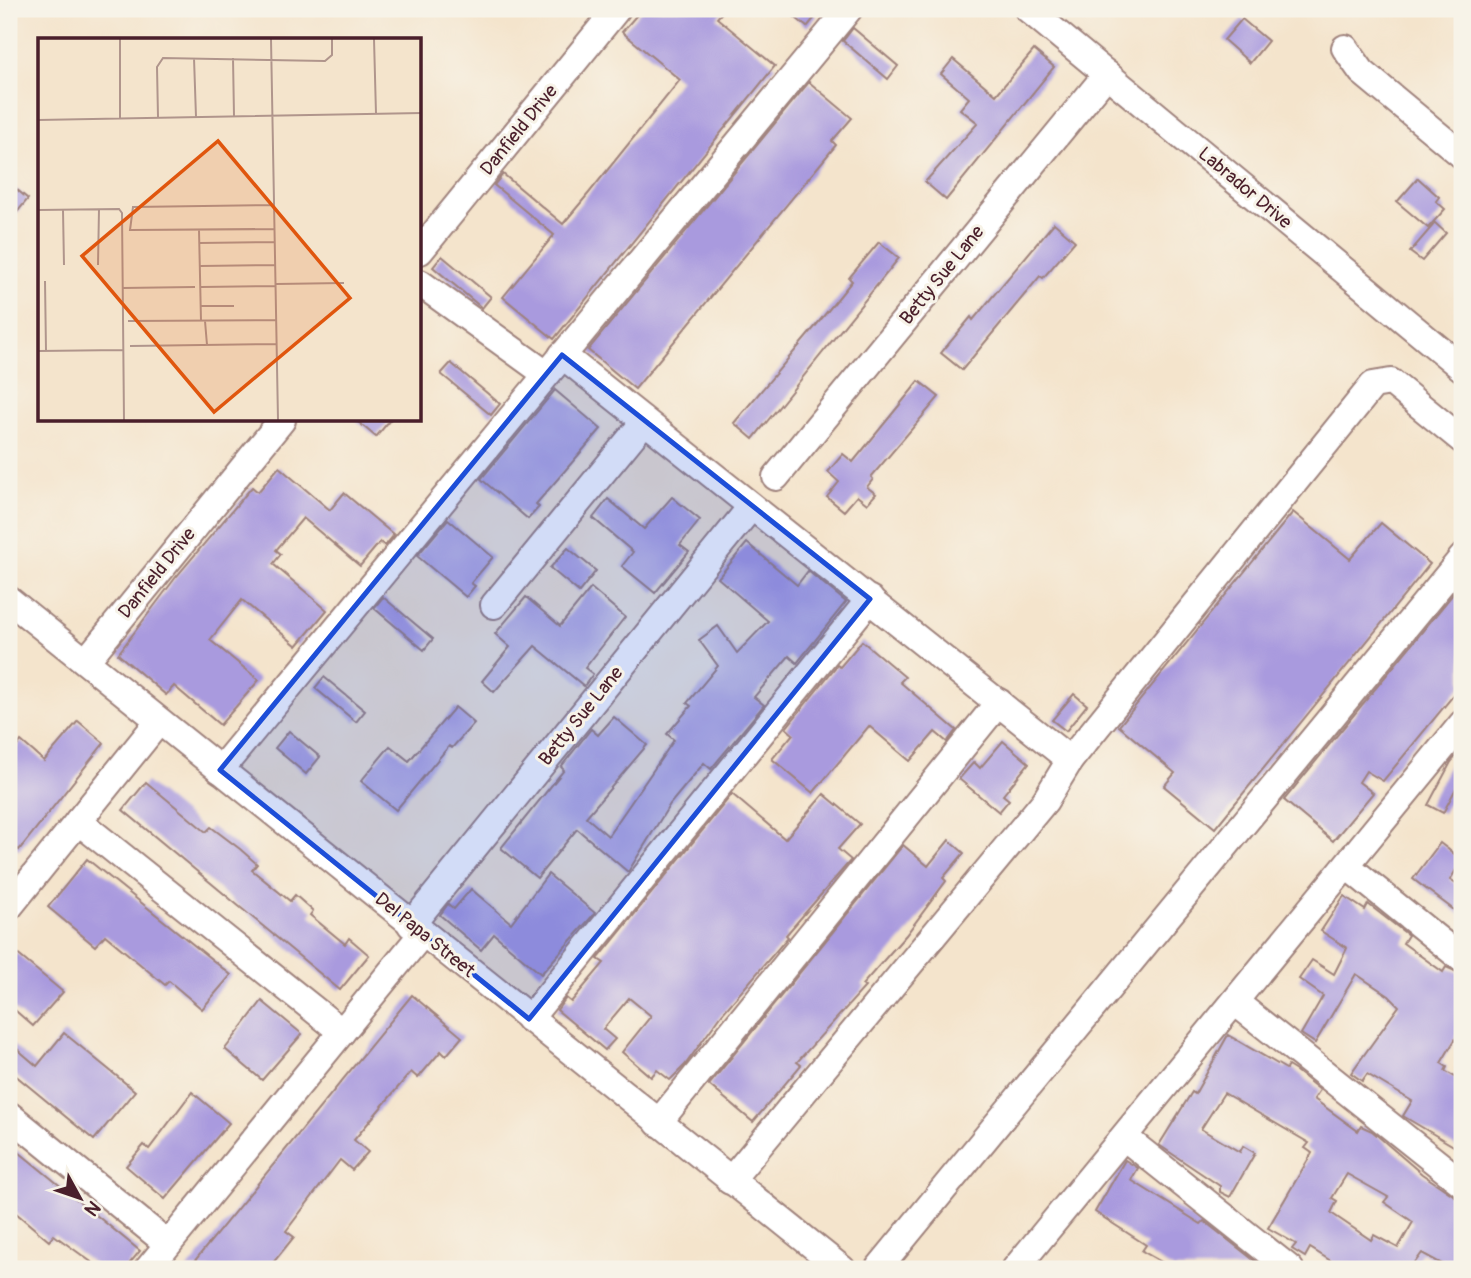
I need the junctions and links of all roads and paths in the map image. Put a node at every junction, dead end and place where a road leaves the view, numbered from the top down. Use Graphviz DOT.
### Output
graph roads {
  1 [pos="617,9"];
  2 [pos="849,9"];
  3 [pos="1028,9"];
  4 [pos="1345,48"];
  5 [pos="1107,74"];
  6 [pos="1462,155"];
  7 [pos="422,249"];
  8 [pos="422,284"];
  9 [pos="554,365"];
  10 [pos="1462,368"];
  11 [pos="280,422"];
  12 [pos="644,422"];
  13 [pos="1462,440"];
  14 [pos="776,477"];
  15 [pos="751,507"];
  16 [pos="1462,558"];
  17 [pos="870,599"];
  18 [pos="9,600"];
  19 [pos="494,605"];
  20 [pos="86,661"];
  21 [pos="999,702"];
  22 [pos="159,721"];
  23 [pos="1461,729"];
  24 [pos="1070,760"];
  25 [pos="220,770"];
  26 [pos="78,821"];
  27 [pos="1347,866"];
  28 [pos="9,907"];
  29 [pos="417,929"];
  30 [pos="1462,959"];
  31 [pos="1235,1002"];
  32 [pos="529,1019"];
  33 [pos="342,1032"];
  34 [pos="9,1115"];
  35 [pos="658,1123"];
  36 [pos="1124,1137"];
  37 [pos="730,1181"];
  38 [pos="1462,1183"];
  39 [pos="167,1244"];
  40 [pos="148,1269"];
  41 [pos="842,1269"];
  42 [pos="878,1269"];
  43 [pos="1015,1269"];
  44 [pos="1290,1269"];
  1 -- 7 [label="street, Danfield Drive"];
  2 -- 9 [label="street"];
  3 -- 5 [label="street, Labrador Drive"];
  4 -- 6 [label="street"];
  5 -- 10 [label="street, Labrador Drive"];
  5 -- 14 [label="street, Betty Sue Lane"];
  8 -- 9 [label="street"];
  9 -- 12 [label="street"];
  9 -- 25 [label="street"];
  11 -- 20 [label="street, Danfield Drive"];
  12 -- 15 [label="street"];
  12 -- 19 [label="street"];
  13 -- 24 [label="street"];
  15 -- 17 [label="street"];
  15 -- 29 [label="street, Betty Sue Lane"];
  16 -- 42 [label="street"];
  17 -- 21 [label="street"];
  17 -- 32 [label="street"];
  18 -- 20 [label="street, Del Papa Street"];
  20 -- 22 [label="street, Del Papa Street"];
  21 -- 24 [label="street"];
  21 -- 35 [label="street"];
  22 -- 25 [label="street, Del Papa Street"];
  22 -- 26 [label="street"];
  23 -- 27 [label="street"];
  24 -- 37 [label="street"];
  25 -- 29 [label="street, Del Papa Street"];
  26 -- 28 [label="street"];
  26 -- 33 [label="street"];
  27 -- 30 [label="street"];
  27 -- 31 [label="street"];
  29 -- 32 [label="street, Del Papa Street"];
  29 -- 33 [label="street, Betty Sue Lane"];
  31 -- 36 [label="street"];
  31 -- 38 [label="street"];
  32 -- 35 [label="street, Del Papa Street"];
  33 -- 39 [label="street, Betty Sue Lane"];
  34 -- 39 [label="street"];
  35 -- 37 [label="street, Del Papa Street"];
  36 -- 43 [label="street"];
  36 -- 44 [label="street"];
  37 -- 41 [label="street, Del Papa Street"];
  39 -- 40 [label="street, Betty Sue Lane"];
}
